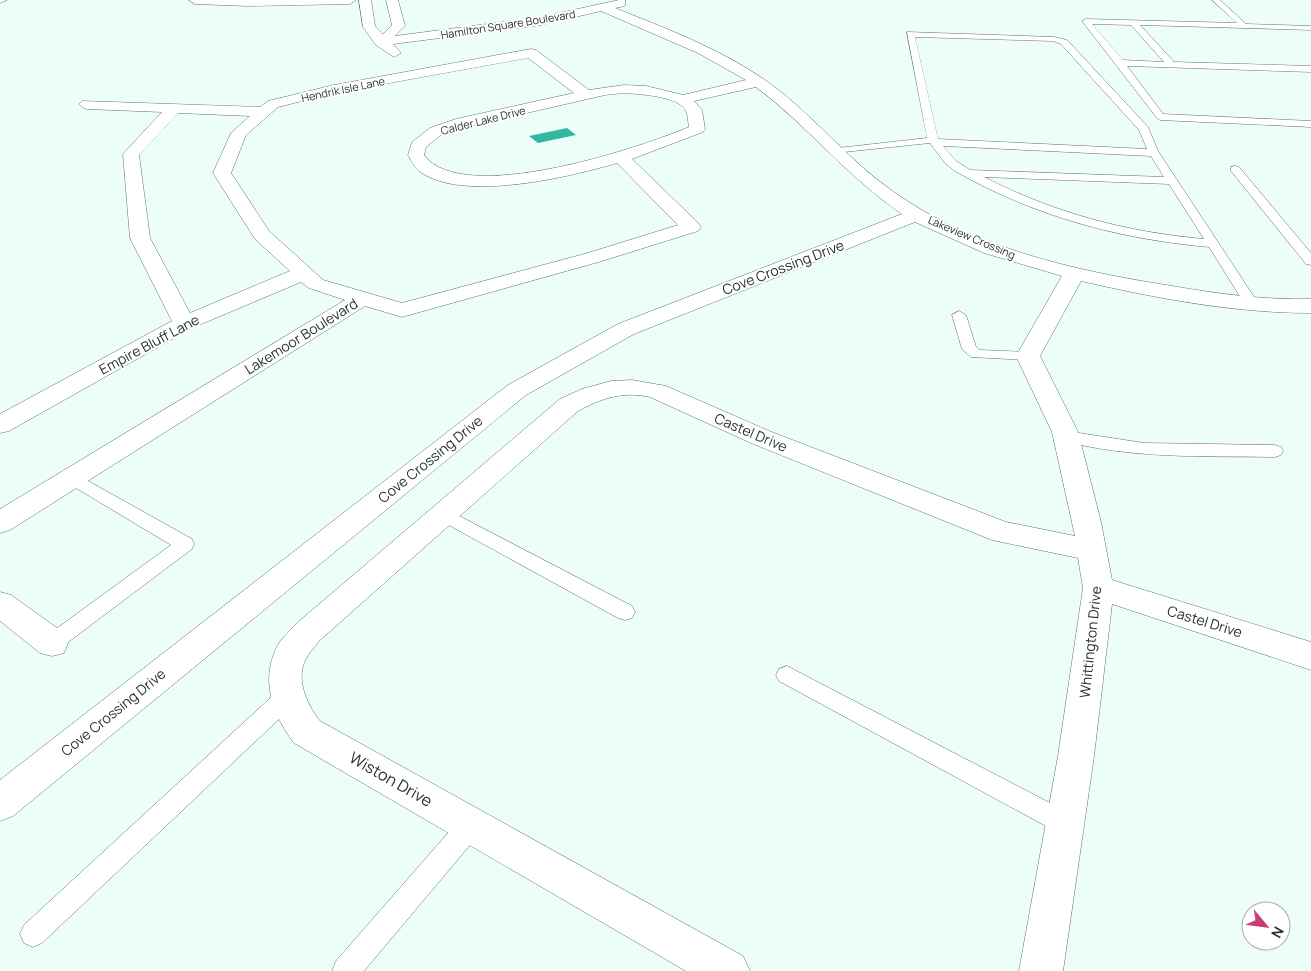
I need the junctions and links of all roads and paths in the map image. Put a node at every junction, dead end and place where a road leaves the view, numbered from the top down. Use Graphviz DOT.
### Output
graph roads {
  1 [pos="195,0"];
  2 [pos="350,0"];
  3 [pos="365,0"];
  4 [pos="392,0"];
  5 [pos="633,0"];
  6 [pos="1216,0"];
  7 [pos="604,8"];
  8 [pos="1132,21"];
  9 [pos="1243,25"];
  10 [pos="1311,28"];
  11 [pos="381,42"];
  12 [pos="1120,64"];
  13 [pos="1172,65"];
  14 [pos="1311,69"];
  15 [pos="416,74"];
  16 [pos="759,82"];
  17 [pos="586,95"];
  18 [pos="683,99"];
  19 [pos="86,104"];
  20 [pos="174,108"];
  21 [pos="264,112"];
  22 [pos="1311,124"];
  23 [pos="934,141"];
  24 [pos="838,151"];
  25 [pos="1155,153"];
  26 [pos="621,157"];
  27 [pos="1235,169"];
  28 [pos="968,173"];
  29 [pos="1173,181"];
  30 [pos="918,214"];
  31 [pos="1213,244"];
  32 [pos="1310,258"];
  33 [pos="304,273"];
  34 [pos="1074,274"];
  35 [pos="363,298"];
  36 [pos="1251,303"];
  37 [pos="1311,306"];
  38 [pos="959,315"];
  39 [pos="184,323"];
  40 [pos="1028,356"];
  41 [pos="0,425"];
  42 [pos="1066,436"];
  43 [pos="1275,451"];
  44 [pos="72,478"];
  45 [pos="442,513"];
  46 [pos="0,524"];
  47 [pos="1091,550"];
  48 [pos="1098,588"];
  49 [pos="0,604"];
  50 [pos="625,612"];
  51 [pos="52,643"];
  52 [pos="1311,656"];
  53 [pos="787,675"];
  54 [pos="287,696"];
  55 [pos="0,803"];
  56 [pos="1064,823"];
  57 [pos="471,825"];
  58 [pos="33,934"];
  59 [pos="692,962"];
  60 [pos="346,971"];
  61 [pos="728,971"];
  62 [pos="1041,971"];
  1 -- 2 [label="street"];
  3 -- 11 [label="street"];
  4 -- 11 [label="street"];
  5 -- 7 [label="street, Hamilton Square Boulevard"];
  6 -- 9 [label="lane"];
  7 -- 11 [label="street, Hamilton Square Boulevard"];
  7 -- 16 [label="street, Lakeview Crossing"];
  8 -- 9 [label="lane"];
  8 -- 12 [label="lane"];
  8 -- 13 [label="lane"];
  9 -- 10 [label="lane"];
  11 -- 15 [label="street"];
  12 -- 13 [label="lane"];
  12 -- 22 [label="lane"];
  13 -- 14 [label="lane"];
  15 -- 17 [label="street, Hendrik Isle Lane"];
  15 -- 21 [label="street, Hendrik Isle Lane"];
  16 -- 18 [label="street, Calder Lake Drive"];
  16 -- 24 [label="street, Lakeview Crossing"];
  17 -- 18 [label="street, Calder Lake Drive"];
  17 -- 26 [label="street, Calder Lake Drive"];
  18 -- 26 [label="street, Calder Lake Drive"];
  19 -- 20 [label="street, Hendrik Isle Lane"];
  20 -- 21 [label="street, Hendrik Isle Lane"];
  20 -- 39 [label="street"];
  21 -- 33 [label="street"];
  23 -- 24 [label="lane"];
  23 -- 25 [label="lane"];
  23 -- 25 [label="lane"];
  23 -- 28 [label="lane"];
  24 -- 30 [label="street, Lakeview Crossing"];
  25 -- 29 [label="lane"];
  26 -- 35 [label="street, Lakemoor Boulevard"];
  27 -- 32 [label="lane"];
  28 -- 29 [label="lane"];
  28 -- 31 [label="lane"];
  29 -- 31 [label="lane"];
  30 -- 34 [label="street, Lakeview Crossing"];
  30 -- 55 [label="street, Cove Crossing Drive"];
  31 -- 36 [label="lane"];
  33 -- 35 [label="street"];
  33 -- 39 [label="street, Empire Bluff Lane"];
  34 -- 36 [label="street, Lakeview Crossing"];
  34 -- 40 [label="street"];
  35 -- 44 [label="street, Lakemoor Boulevard"];
  36 -- 37 [label="street, Lakeview Crossing"];
  38 -- 40 [label="lane"];
  39 -- 41 [label="street, Empire Bluff Lane"];
  40 -- 42 [label="street, Whittington Drive"];
  42 -- 43 [label="lane"];
  42 -- 47 [label="street, Whittington Drive"];
  44 -- 46 [label="street, Lakemoor Boulevard"];
  44 -- 51 [label="lane"];
  45 -- 47 [label="street, Castel Drive"];
  45 -- 50 [label="lane"];
  45 -- 54 [label="street, Wiston Drive"];
  47 -- 48 [label="street, Whittington Drive"];
  48 -- 52 [label="street, Castel Drive"];
  48 -- 56 [label="street, Whittington Drive"];
  49 -- 51 [label="street"];
  53 -- 56 [label="lane"];
  54 -- 57 [label="street, Wiston Drive"];
  54 -- 58 [label="lane"];
  56 -- 62 [label="street, Whittington Drive"];
  57 -- 59 [label="street, Wiston Drive"];
  57 -- 60 [label="lane"];
  59 -- 61 [label="street, Wiston Drive"];
}
